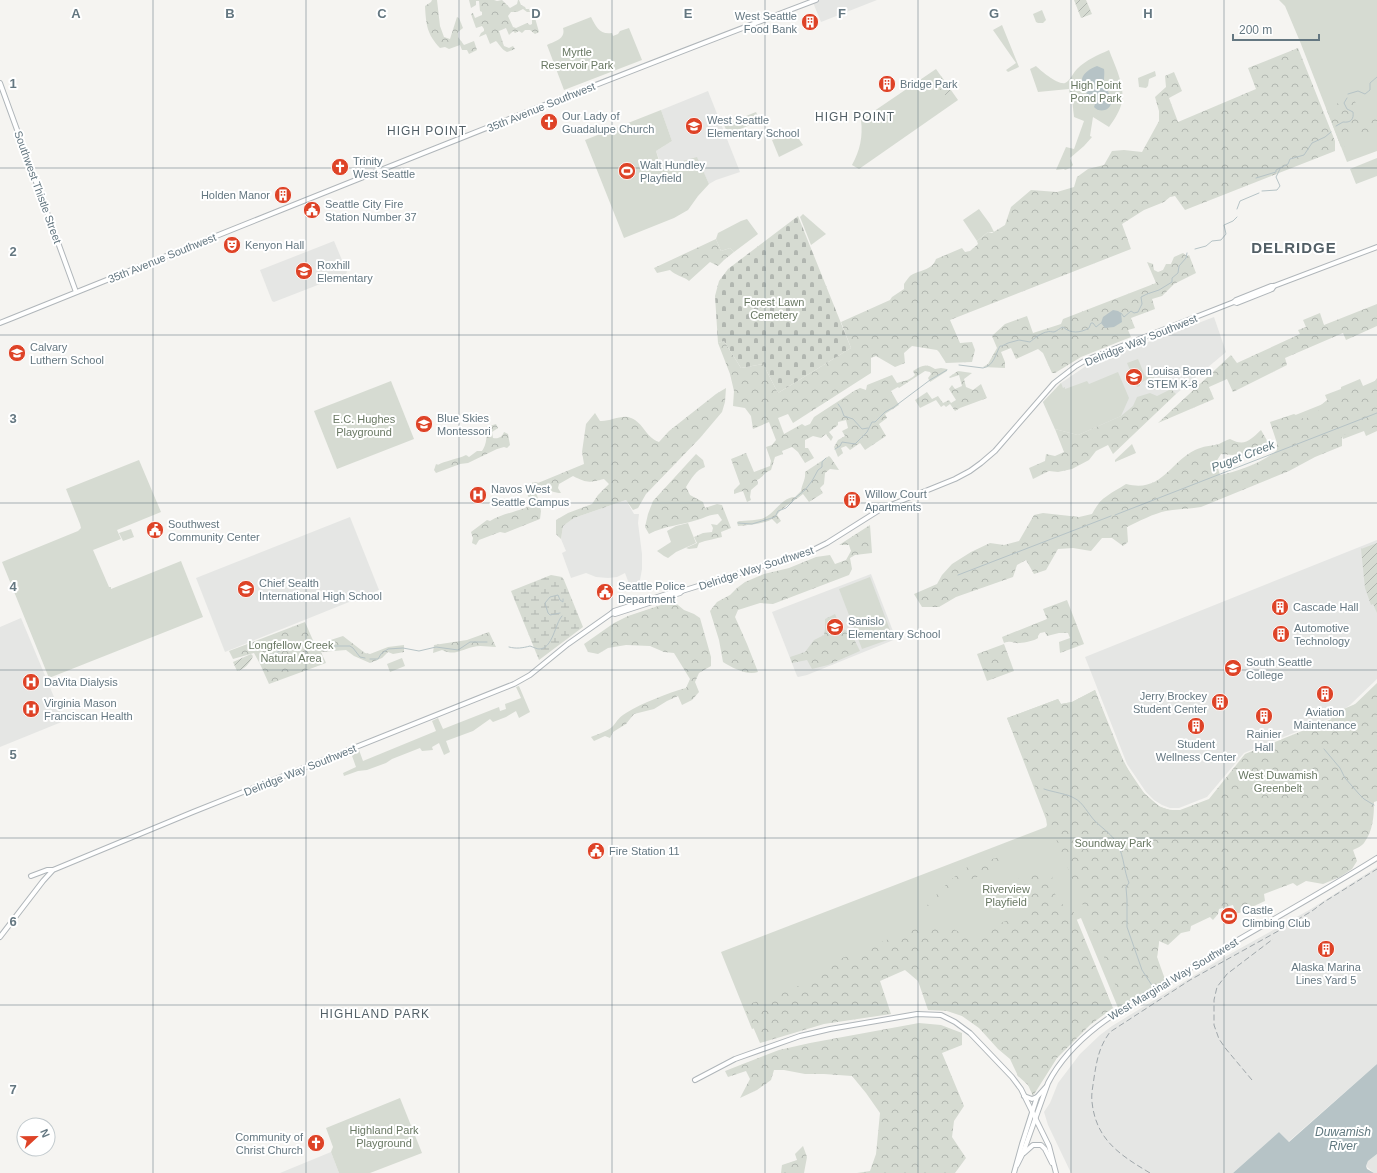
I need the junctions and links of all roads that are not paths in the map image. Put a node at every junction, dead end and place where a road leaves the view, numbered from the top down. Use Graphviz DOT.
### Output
graph roads {
  1 [pos="816,0"];
  2 [pos="0,83"];
  3 [pos="1377,246"];
  4 [pos="76,292"];
  5 [pos="0,323"];
  6 [pos="682,591"];
  7 [pos="632,604"];
  8 [pos="627,609"];
  9 [pos="612,613"];
  10 [pos="1377,858"];
  11 [pos="53,870"];
  12 [pos="31,876"];
  13 [pos="0,936"];
  14 [pos="695,1080"];
  15 [pos="1048,1083"];
  16 [pos="1024,1096"];
  17 [pos="1037,1097"];
  18 [pos="1032,1112"];
  19 [pos="1035,1118"];
  20 [pos="1017,1165"];
  21 [pos="1056,1171"];
  22 [pos="1014,1173"];
  1 -- 4 [label="main road, 35th Avenue Southwest"];
  2 -- 4 [label="main road, Southwest Thistle Street"];
  3 -- 6 [label="main road, Delridge Way Southwest"];
  4 -- 5 [label="main road, 35th Avenue Southwest"];
  6 -- 7 [label="main road, Delridge Way Southwest"];
  6 -- 8 [label="main road, Delridge Way Southwest"];
  7 -- 8 [label="main road"];
  7 -- 9 [label="main road, Delridge Way Southwest"];
  8 -- 9 [label="main road, Delridge Way Southwest"];
  9 -- 11 [label="main road, Delridge Way Southwest"];
  10 -- 15 [label="main road, West Marginal Way Southwest"];
  11 -- 12 [label="main road"];
  11 -- 13 [label="main road, Delridge Way Southwest"];
  14 -- 16 [label="main road"];
  15 -- 17 [label="main road, West Marginal Way Southwest"];
  15 -- 19 [label="main road, West Marginal Way Southwest"];
  16 -- 17 [label="main road"];
  16 -- 18 [label="main road"];
  17 -- 18 [label="main road, West Marginal Way Southwest"];
  18 -- 19 [label="main road"];
  18 -- 20 [label="main road, West Marginal Way Southwest"];
  19 -- 20 [label="main road, West Marginal Way Southwest"];
  19 -- 21 [label="main road"];
  20 -- 21 [label="main road"];
  20 -- 22 [label="main road, West Marginal Way Southwest"];
}
